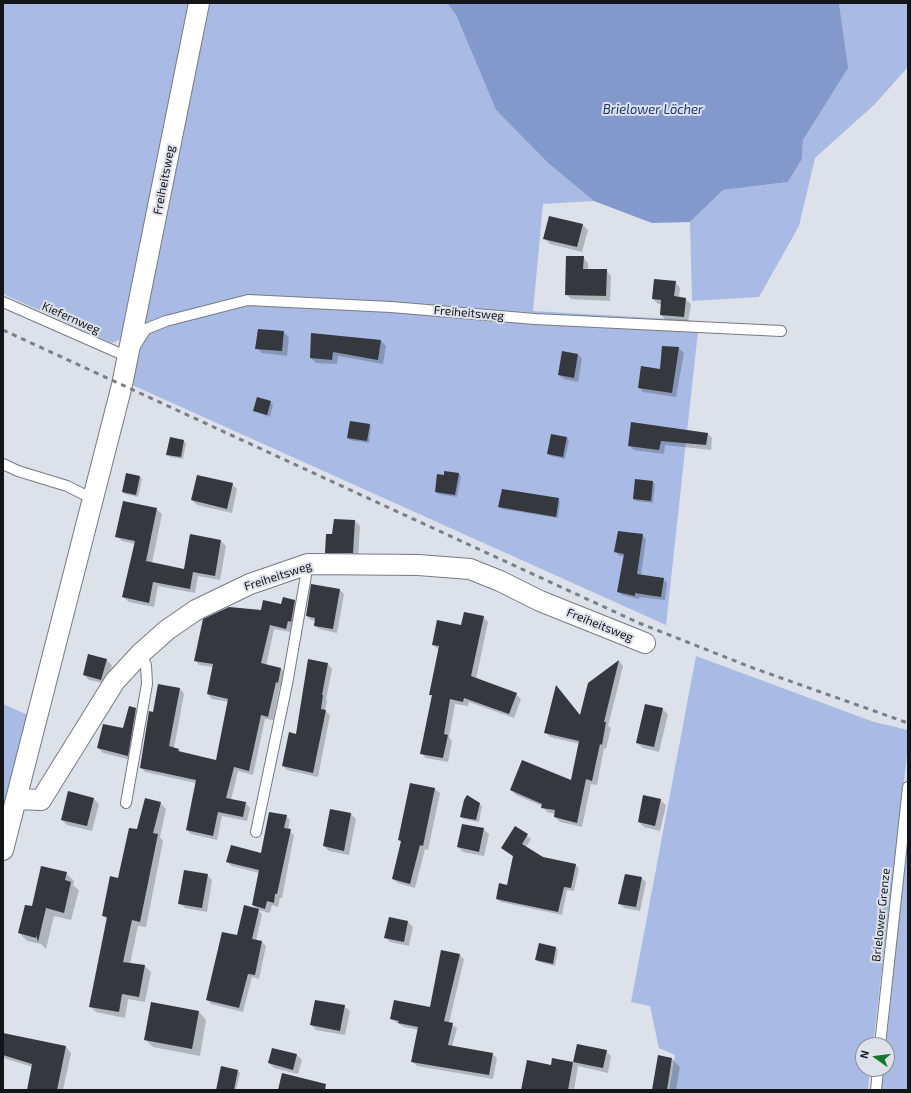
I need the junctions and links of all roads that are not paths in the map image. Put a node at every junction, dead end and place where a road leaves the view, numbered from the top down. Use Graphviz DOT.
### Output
graph roads {
  1 [pos="199,3"];
  2 [pos="3,302"];
  3 [pos="781,331"];
  4 [pos="128,357"];
  5 [pos="3,464"];
  6 [pos="93,499"];
  7 [pos="308,564"];
  8 [pos="646,643"];
  9 [pos="140,654"];
  10 [pos="908,787"];
  11 [pos="17,799"];
  12 [pos="126,803"];
  13 [pos="256,832"];
  14 [pos="3,850"];
  15 [pos="881,1037"];
  16 [pos="877,1077"];
  17 [pos="876,1090"];
  1 -- 4 [label="street, Freiheitsweg"];
  2 -- 4 [label="lane, Kiefernweg"];
  3 -- 4 [label="lane, Freiheitsweg"];
  4 -- 6 [label="street, Freiheitsweg"];
  5 -- 6 [label="lane"];
  6 -- 11 [label="street, Freiheitsweg"];
  7 -- 8 [label="street, Freiheitsweg"];
  7 -- 9 [label="street, Freiheitsweg"];
  7 -- 13 [label="lane"];
  9 -- 11 [label="street, Freiheitsweg"];
  9 -- 12 [label="lane"];
  10 -- 15 [label="lane, Brielower Grenze"];
  11 -- 14 [label="street, Freiheitsweg"];
  16 -- 17 [label="lane"];
}
